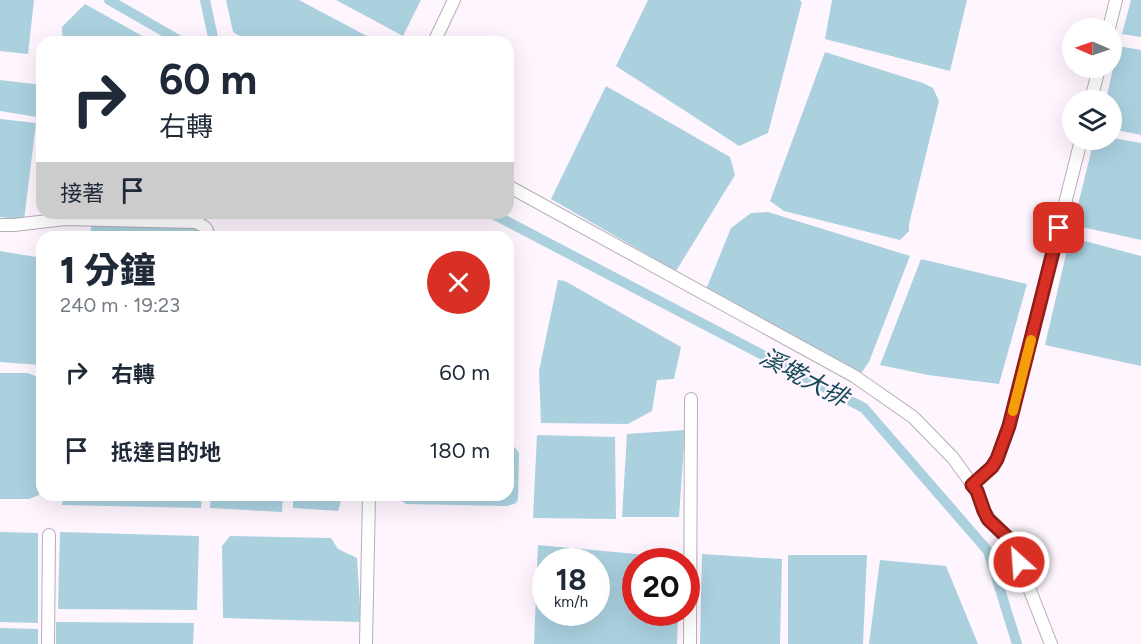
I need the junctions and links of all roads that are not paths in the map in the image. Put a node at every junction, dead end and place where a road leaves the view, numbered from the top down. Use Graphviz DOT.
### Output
graph roads {
  1 [pos="454,0"];
  2 [pos="1116,0"];
  3 [pos="1112,18"];
  4 [pos="437,36"];
  5 [pos="1078,150"];
  6 [pos="514,189"];
  7 [pos="65,219"];
  8 [pos="65,219"];
  9 [pos="0,225"];
  10 [pos="208,231"];
  11 [pos="691,399"];
  12 [pos="972,485"];
  13 [pos="369,501"];
  14 [pos="49,535"];
  15 [pos="48,644"];
  16 [pos="366,644"];
  17 [pos="690,644"];
  18 [pos="1052,644"];
  1 -- 4 [label="lane"];
  2 -- 3 [label="lane"];
  5 -- 12 [label="lane"];
  6 -- 12 [label="lane"];
  7 -- 10 [label="lane"];
  8 -- 9 [label="lane"];
  11 -- 17 [label="lane"];
  12 -- 18 [label="lane"];
  13 -- 16 [label="lane"];
  14 -- 15 [label="lane"];
}
